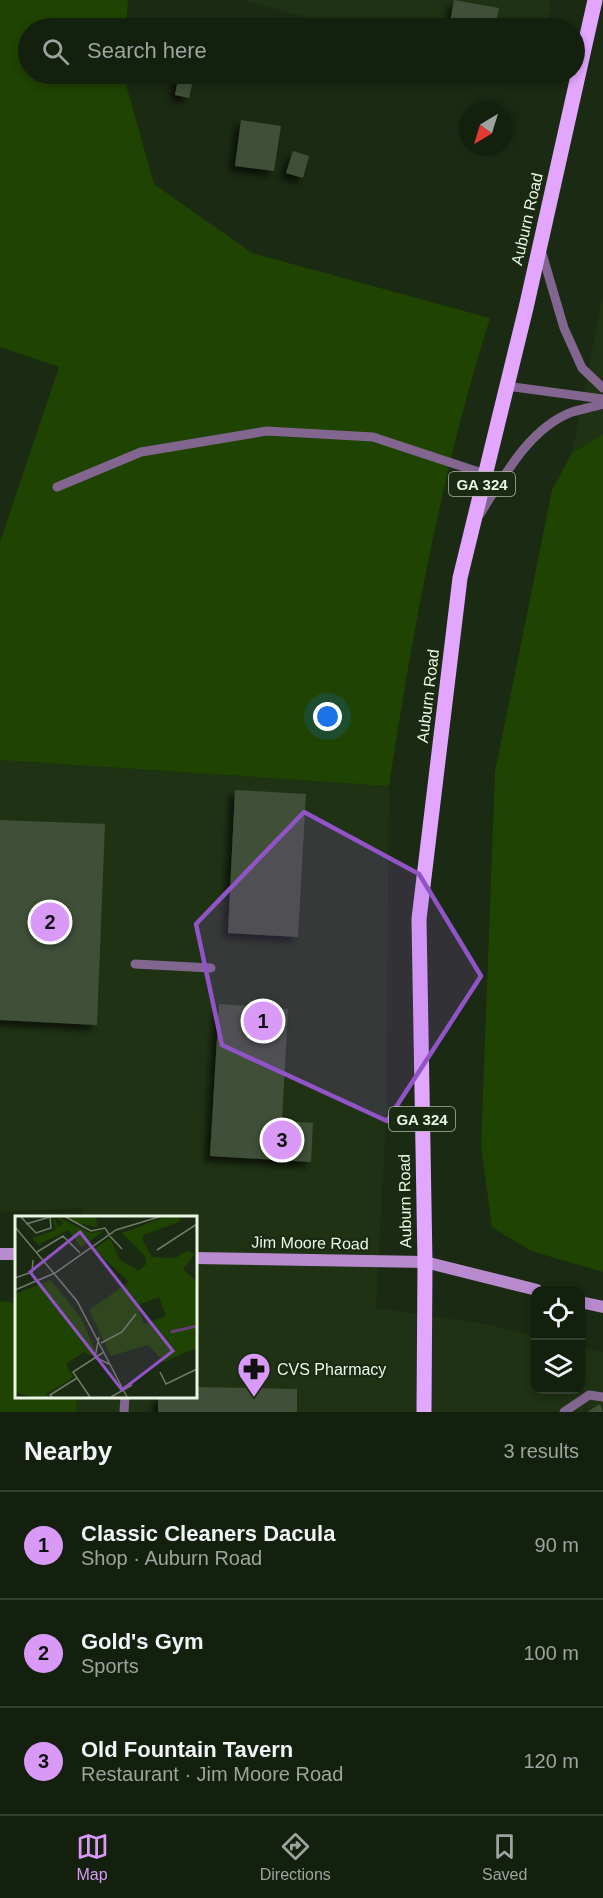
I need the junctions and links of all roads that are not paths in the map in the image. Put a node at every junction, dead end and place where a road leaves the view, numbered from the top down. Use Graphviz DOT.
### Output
graph roads {
  1 [pos="595,0"];
  2 [pos="585,44"];
  3 [pos="576,84"];
  4 [pos="539,247"];
  5 [pos="506,386"];
  6 [pos="603,388"];
  7 [pos="603,399"];
  8 [pos="603,404"];
  9 [pos="485,474"];
  10 [pos="57,487"];
  11 [pos="472,526"];
  12 [pos="135,963"];
  13 [pos="211,968"];
  14 [pos="196,1258"];
  15 [pos="424,1262"];
  16 [pos="531,1289"];
  17 [pos="585,1303"];
  18 [pos="603,1307"];
  19 [pos="603,1397"];
  20 [pos="424,1412"];
  21 [pos="564,1412"];
  1 -- 2 [label="main road, Auburn Road / GA 324"];
  3 -- 4 [label="main road, Auburn Road / GA 324"];
  4 -- 5 [label="main road, Auburn Road / GA 324"];
  4 -- 6 [label="lane"];
  5 -- 7 [label="lane"];
  5 -- 9 [label="main road, Auburn Road / GA 324"];
  8 -- 11 [label="lane"];
  9 -- 10 [label="lane"];
  9 -- 11 [label="main road, Auburn Road / GA 324"];
  11 -- 15 [label="main road, Auburn Road / GA 324"];
  12 -- 13 [label="lane"];
  14 -- 15 [label="street, Jim Moore Road"];
  15 -- 16 [label="street, Jim Moore Road"];
  15 -- 20 [label="main road, Auburn Road / GA 324"];
  17 -- 18 [label="street"];
  19 -- 21 [label="lane"];
}
